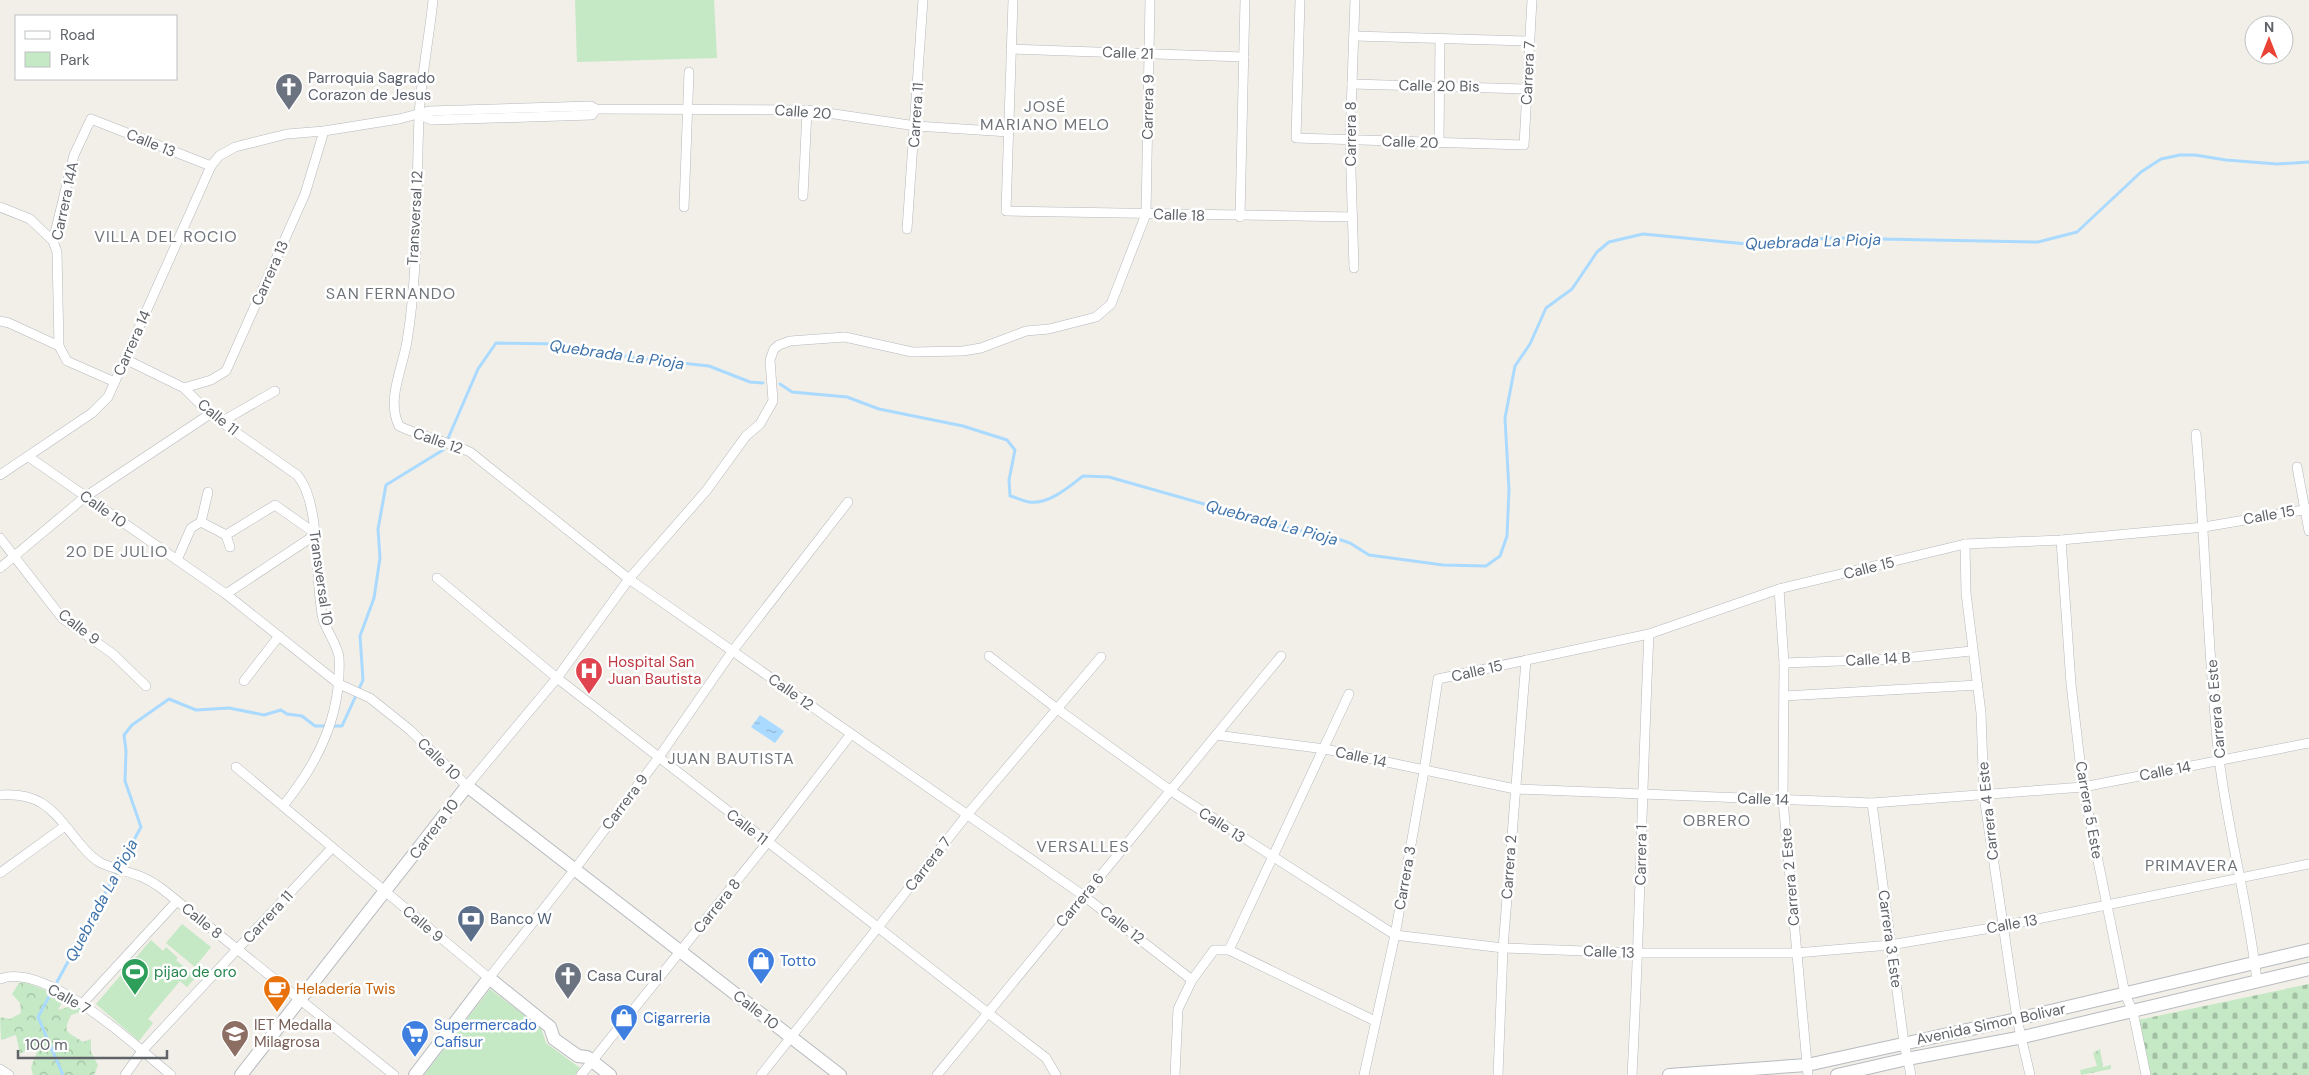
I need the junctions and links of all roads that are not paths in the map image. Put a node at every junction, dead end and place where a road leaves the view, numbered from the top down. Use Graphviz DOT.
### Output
graph roads {
  1 [pos="433,0"];
  2 [pos="923,0"];
  3 [pos="1013,0"];
  4 [pos="1150,0"];
  5 [pos="1245,0"];
  6 [pos="1300,0"];
  7 [pos="1355,0"];
  8 [pos="1532,0"];
  9 [pos="1354,36"];
  10 [pos="1440,38"];
  11 [pos="1530,41"];
  12 [pos="1011,49"];
  13 [pos="1149,54"];
  14 [pos="1244,57"];
  15 [pos="689,72"];
  16 [pos="1352,84"];
  17 [pos="1440,86"];
  18 [pos="1527,89"];
  19 [pos="688,108"];
  20 [pos="807,110"];
  21 [pos="420,115"];
  22 [pos="92,119"];
  23 [pos="916,126"];
  24 [pos="324,131"];
  25 [pos="1009,132"];
  26 [pos="1350,140"];
  27 [pos="1439,142"];
  28 [pos="1524,145"];
  29 [pos="211,166"];
  30 [pos="803,196"];
  31 [pos="0,207"];
  32 [pos="684,207"];
  33 [pos="1146,214"];
  34 [pos="1240,217"];
  35 [pos="1352,217"];
  36 [pos="907,229"];
  37 [pos="53,241"];
  38 [pos="1354,268"];
  39 [pos="0,321"];
  40 [pos="59,346"];
  41 [pos="125,359"];
  42 [pos="115,382"];
  43 [pos="184,388"];
  44 [pos="275,391"];
  45 [pos="394,410"];
  46 [pos="210,414"];
  47 [pos="222,422"];
  48 [pos="2196,434"];
  49 [pos="28,456"];
  50 [pos="2297,467"];
  51 [pos="0,475"];
  52 [pos="305,484"];
  53 [pos="208,492"];
  54 [pos="85,497"];
  55 [pos="848,502"];
  56 [pos="2307,509"];
  57 [pos="201,522"];
  58 [pos="2204,526"];
  59 [pos="2309,531"];
  60 [pos="314,532"];
  61 [pos="226,535"];
  62 [pos="0,538"];
  63 [pos="2060,540"];
  64 [pos="1965,544"];
  65 [pos="230,547"];
  66 [pos="14,555"];
  67 [pos="177,560"];
  68 [pos="0,568"];
  69 [pos="437,578"];
  70 [pos="629,580"];
  71 [pos="1779,589"];
  72 [pos="226,594"];
  73 [pos="1650,634"];
  74 [pos="279,636"];
  75 [pos="1971,651"];
  76 [pos="731,653"];
  77 [pos="989,656"];
  78 [pos="1281,656"];
  79 [pos="1101,657"];
  80 [pos="1526,660"];
  81 [pos="1784,663"];
  82 [pos="557,678"];
  83 [pos="1438,680"];
  84 [pos="244,681"];
  85 [pos="338,684"];
  86 [pos="1978,685"];
  87 [pos="146,686"];
  88 [pos="1349,694"];
  89 [pos="1784,696"];
  90 [pos="1056,708"];
  91 [pos="851,734"];
  92 [pos="1216,735"];
  93 [pos="2309,743"];
  94 [pos="1325,749"];
  95 [pos="659,757"];
  96 [pos="2220,761"];
  97 [pos="236,767"];
  98 [pos="1424,771"];
  99 [pos="467,786"];
  100 [pos="2083,787"];
  101 [pos="1515,789"];
  102 [pos="1170,791"];
  103 [pos="0,795"];
  104 [pos="1642,795"];
  105 [pos="1984,796"];
  106 [pos="1783,800"];
  107 [pos="1872,803"];
  108 [pos="283,806"];
  109 [pos="966,816"];
  110 [pos="65,826"];
  111 [pos="767,843"];
  112 [pos="331,850"];
  113 [pos="1273,858"];
  114 [pos="2309,864"];
  115 [pos="575,869"];
  116 [pos="0,873"];
  117 [pos="2241,877"];
  118 [pos="386,893"];
  119 [pos="1084,896"];
  120 [pos="177,901"];
  121 [pos="2106,906"];
  122 [pos="2003,926"];
  123 [pos="877,929"];
  124 [pos="1395,935"];
  125 [pos="1890,945"];
  126 [pos="1503,948"];
  127 [pos="238,950"];
  128 [pos="1229,950"];
  129 [pos="2309,950"];
  130 [pos="681,951"];
  131 [pos="1638,953"];
  132 [pos="1796,953"];
  133 [pos="2255,964"];
  134 [pos="2309,969"];
  135 [pos="3,977"];
  136 [pos="488,978"];
  137 [pos="1192,980"];
  138 [pos="2257,982"];
  139 [pos="2125,994"];
  140 [pos="300,999"];
  141 [pos="83,1003"];
  142 [pos="2134,1012"];
  143 [pos="987,1013"];
  144 [pos="2017,1019"];
  145 [pos="1375,1021"];
  146 [pos="791,1037"];
  147 [pos="2023,1037"];
  148 [pos="1904,1043"];
  149 [pos="142,1051"];
  150 [pos="1907,1059"];
  151 [pos="592,1061"];
  152 [pos="0,1070"];
  153 [pos="1807,1070"];
  154 [pos="9,1075"];
  155 [pos="125,1075"];
  156 [pos="171,1075"];
  157 [pos="241,1075"];
  158 [pos="394,1075"];
  159 [pos="415,1075"];
  160 [pos="582,1075"];
  161 [pos="610,1075"];
  162 [pos="761,1075"];
  163 [pos="840,1075"];
  164 [pos="937,1075"];
  165 [pos="1056,1075"];
  166 [pos="1175,1075"];
  167 [pos="1364,1075"];
  168 [pos="1498,1075"];
  169 [pos="1632,1075"];
  170 [pos="1669,1075"];
  171 [pos="1837,1075"];
  172 [pos="1911,1075"];
  173 [pos="2030,1075"];
  174 [pos="2146,1075"];
  1 -- 21 [label="street, Transversal 12"];
  2 -- 23 [label="street, Carrera 11"];
  3 -- 12 [label="street"];
  4 -- 13 [label="street, Carrera 9"];
  5 -- 14 [label="street"];
  6 -- 26 [label="street, Calle 20"];
  7 -- 9 [label="street, Carrera 8"];
  8 -- 11 [label="street, Carrera 7"];
  9 -- 10 [label="street"];
  9 -- 16 [label="street, Carrera 8"];
  10 -- 11 [label="street"];
  10 -- 17 [label="street"];
  11 -- 18 [label="street, Carrera 7"];
  12 -- 13 [label="street, Calle 21"];
  12 -- 25 [label="street"];
  13 -- 14 [label="street, Calle 21"];
  13 -- 33 [label="street, Carrera 9"];
  14 -- 34 [label="street"];
  15 -- 19 [label="street"];
  16 -- 17 [label="street, Calle 20 Bis"];
  16 -- 26 [label="street, Carrera 8"];
  17 -- 18 [label="street, Calle 20 Bis"];
  17 -- 27 [label="street"];
  18 -- 28 [label="street, Carrera 7"];
  19 -- 20 [label="street, Calle 20"];
  19 -- 21 [label="street, Calle 20"];
  19 -- 32 [label="street"];
  20 -- 23 [label="street, Calle 20"];
  20 -- 30 [label="street"];
  21 -- 24 [label="street, Calle 20"];
  21 -- 45 [label="street, Transversal 12"];
  22 -- 29 [label="street, Calle 13"];
  22 -- 37 [label="street, Carrera 14A"];
  23 -- 25 [label="street, Calle 20"];
  23 -- 36 [label="street, Carrera 11"];
  24 -- 29 [label="street, Calle 20"];
  24 -- 43 [label="street, Carrera 13"];
  25 -- 33 [label="street, Calle 18"];
  26 -- 27 [label="street, Calle 20"];
  26 -- 35 [label="street, Carrera 8"];
  27 -- 28 [label="street, Calle 20"];
  29 -- 41 [label="street, Carrera 14"];
  31 -- 37 [label="street"];
  33 -- 34 [label="street, Calle 18"];
  33 -- 70 [label="street, Carrera 10"];
  34 -- 35 [label="street, Calle 18"];
  35 -- 38 [label="street, Carrera 8"];
  37 -- 40 [label="street, Carrera 14A"];
  39 -- 40 [label="street"];
  40 -- 42 [label="street"];
  41 -- 42 [label="street, Carrera 14"];
  41 -- 43 [label="street, Calle 11"];
  42 -- 49 [label="street, Carrera 14"];
  43 -- 46 [label="street, Calle 11"];
  44 -- 47 [label="street"];
  45 -- 70 [label="street, Calle 12"];
  46 -- 47 [label="street, Calle 11"];
  46 -- 54 [label="street"];
  47 -- 52 [label="street, Calle 11"];
  48 -- 58 [label="street, Carrera 6 Este"];
  49 -- 51 [label="street, Carrera 14"];
  49 -- 54 [label="street, Calle 10"];
  50 -- 56 [label="street"];
  52 -- 60 [label="street, Transversal 10"];
  53 -- 57 [label="street"];
  54 -- 66 [label="street"];
  54 -- 67 [label="street, Calle 10"];
  55 -- 76 [label="street, Carrera 9"];
  56 -- 58 [label="street, Calle 15"];
  56 -- 59 [label="street"];
  57 -- 61 [label="street"];
  57 -- 67 [label="street"];
  58 -- 63 [label="street, Calle 15"];
  58 -- 96 [label="street, Carrera 6 Este"];
  60 -- 61 [label="street"];
  60 -- 72 [label="street"];
  60 -- 85 [label="street, Transversal 10"];
  61 -- 65 [label="street"];
  62 -- 66 [label="street, Calle 9"];
  63 -- 64 [label="street, Calle 15"];
  63 -- 100 [label="street, Carrera 5 Este"];
  64 -- 71 [label="street, Calle 15"];
  64 -- 75 [label="street, Carrera 4 Este"];
  66 -- 68 [label="street"];
  66 -- 87 [label="street, Calle 9"];
  67 -- 72 [label="street, Calle 10"];
  69 -- 82 [label="street, Calle 11"];
  70 -- 76 [label="street, Calle 12"];
  70 -- 82 [label="street, Carrera 10"];
  71 -- 73 [label="street, Calle 15"];
  71 -- 81 [label="street, Carrera 2 Este"];
  72 -- 74 [label="street, Calle 10"];
  73 -- 80 [label="street, Calle 15"];
  73 -- 104 [label="street, Carrera 1"];
  74 -- 84 [label="street"];
  74 -- 85 [label="street, Calle 10"];
  75 -- 81 [label="street, Calle 14 B"];
  75 -- 86 [label="street, Carrera 4 Este"];
  76 -- 91 [label="street, Calle 12"];
  76 -- 95 [label="street, Carrera 9"];
  77 -- 90 [label="street, Calle 13"];
  78 -- 92 [label="street, Carrera 6"];
  79 -- 90 [label="street, Carrera 7"];
  80 -- 83 [label="street, Calle 15"];
  80 -- 101 [label="street, Carrera 2"];
  81 -- 89 [label="street, Carrera 2 Este"];
  82 -- 95 [label="street, Calle 11"];
  82 -- 99 [label="street, Carrera 10"];
  83 -- 98 [label="street, Carrera 3"];
  85 -- 99 [label="street, Calle 10"];
  85 -- 108 [label="street, Transversal 10"];
  86 -- 89 [label="street"];
  86 -- 105 [label="street, Carrera 4 Este"];
  88 -- 94 [label="street"];
  89 -- 106 [label="street, Carrera 2 Este"];
  90 -- 102 [label="street, Calle 13"];
  90 -- 109 [label="street, Carrera 7"];
  91 -- 109 [label="street, Calle 12"];
  91 -- 111 [label="street, Carrera 8"];
  92 -- 94 [label="street, Calle 14"];
  92 -- 102 [label="street, Carrera 6"];
  93 -- 96 [label="street, Calle 14"];
  94 -- 98 [label="street, Calle 14"];
  94 -- 113 [label="street"];
  95 -- 111 [label="street, Calle 11"];
  95 -- 115 [label="street, Carrera 9"];
  96 -- 100 [label="street, Calle 14"];
  96 -- 117 [label="street, Carrera 6 Este"];
  97 -- 108 [label="street, Calle 9"];
  98 -- 101 [label="street, Calle 14"];
  98 -- 124 [label="street, Carrera 3"];
  99 -- 115 [label="main road, Calle 10"];
  99 -- 118 [label="main road, Carrera 10"];
  100 -- 105 [label="street, Calle 14"];
  100 -- 121 [label="street, Carrera 5 Este"];
  101 -- 104 [label="street, Calle 14"];
  101 -- 126 [label="street, Carrera 2"];
  102 -- 113 [label="street, Calle 13"];
  102 -- 119 [label="street, Carrera 6"];
  103 -- 110 [label="street, Calle 8"];
  104 -- 106 [label="street, Calle 14"];
  104 -- 131 [label="street, Carrera 1"];
  105 -- 107 [label="street, Calle 14"];
  105 -- 122 [label="street, Carrera 4 Este"];
  106 -- 107 [label="street, Calle 14"];
  106 -- 132 [label="street, Carrera 2 Este"];
  107 -- 125 [label="street, Carrera 3 Este"];
  108 -- 112 [label="street, Calle 9"];
  109 -- 119 [label="street, Calle 12"];
  109 -- 123 [label="street, Carrera 7"];
  110 -- 116 [label="street"];
  110 -- 120 [label="street, Calle 8"];
  111 -- 123 [label="street, Calle 11"];
  111 -- 130 [label="street, Carrera 8"];
  112 -- 118 [label="street, Calle 9"];
  112 -- 127 [label="street, Carrera 11"];
  113 -- 124 [label="street, Calle 13"];
  113 -- 128 [label="street"];
  114 -- 117 [label="street, Calle 13"];
  115 -- 130 [label="main road, Calle 10"];
  115 -- 136 [label="street, Carrera 9"];
  117 -- 121 [label="street, Calle 13"];
  117 -- 133 [label="street, Carrera 6 Este"];
  118 -- 136 [label="street, Calle 9"];
  118 -- 140 [label="main road, Carrera 10"];
  119 -- 137 [label="street, Calle 12"];
  119 -- 143 [label="street, Carrera 6"];
  120 -- 127 [label="street, Calle 8"];
  120 -- 141 [label="street"];
  121 -- 122 [label="street, Calle 13"];
  121 -- 139 [label="street, Carrera 5 Este"];
  122 -- 125 [label="street, Calle 13"];
  122 -- 144 [label="street, Carrera 4 Este"];
  123 -- 143 [label="street, Calle 11"];
  123 -- 146 [label="street, Carrera 7"];
  124 -- 126 [label="street, Calle 13"];
  124 -- 145 [label="street, Carrera 3"];
  125 -- 132 [label="street, Calle 13"];
  125 -- 148 [label="street, Carrera 3 Este"];
  126 -- 131 [label="street, Calle 13"];
  126 -- 168 [label="street, Carrera 2"];
  127 -- 140 [label="street, Calle 8"];
  127 -- 149 [label="street, Carrera 11"];
  128 -- 137 [label="street"];
  128 -- 145 [label="street"];
  129 -- 133 [label="main road, Avenida Simon Bolivar"];
  130 -- 146 [label="main road, Calle 10"];
  130 -- 151 [label="street, Carrera 8"];
  131 -- 132 [label="street, Calle 13"];
  131 -- 169 [label="street, Carrera 1"];
  132 -- 153 [label="street, Carrera 2 Este"];
  133 -- 138 [label="street, Carrera 6 Este"];
  133 -- 139 [label="main road, Avenida Simon Bolivar"];
  134 -- 138 [label="main road, Avenida Simon Bolivar"];
  135 -- 141 [label="street, Calle 7"];
  136 -- 151 [label="main road, Calle 9"];
  136 -- 159 [label="main road, Carrera 9"];
  137 -- 166 [label="street"];
  138 -- 142 [label="main road, Avenida Simon Bolivar"];
  139 -- 142 [label="street, Carrera 5 Este"];
  139 -- 144 [label="main road, Avenida Simon Bolivar"];
  140 -- 157 [label="main road, Carrera 10"];
  140 -- 158 [label="street, Calle 8"];
  141 -- 149 [label="street, Calle 7"];
  142 -- 147 [label="main road, Avenida Simon Bolivar"];
  142 -- 174 [label="street, Carrera 5 Este"];
  143 -- 164 [label="street, Carrera 6"];
  143 -- 165 [label="street, Calle 11"];
  144 -- 147 [label="street, Carrera 4 Este"];
  144 -- 148 [label="main road, Avenida Simon Bolivar"];
  145 -- 167 [label="street, Carrera 3"];
  146 -- 162 [label="street, Carrera 7"];
  146 -- 163 [label="main road, Calle 10"];
  147 -- 150 [label="main road, Avenida Simon Bolivar"];
  147 -- 173 [label="street, Carrera 4 Este"];
  148 -- 150 [label="street, Carrera 3 Este"];
  148 -- 153 [label="main road, Avenida Simon Bolivar"];
  149 -- 155 [label="street, Carrera 11"];
  149 -- 156 [label="street, Calle 7"];
  150 -- 171 [label="main road, Avenida Simon Bolivar"];
  150 -- 172 [label="street, Carrera 3 Este"];
  151 -- 160 [label="street, Carrera 8"];
  151 -- 161 [label="main road, Calle 9"];
  152 -- 154 [label="street"];
  153 -- 170 [label="main road, Avenida Simon Bolivar"];
}
